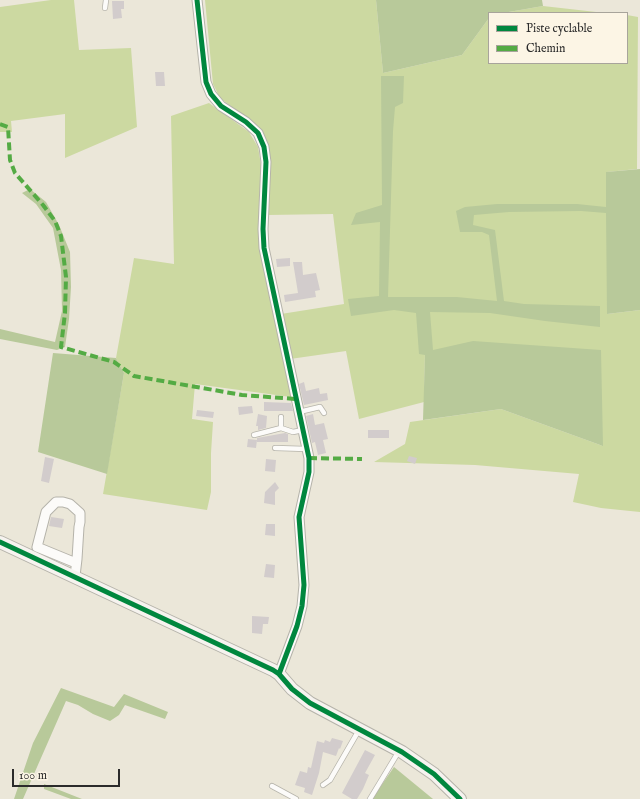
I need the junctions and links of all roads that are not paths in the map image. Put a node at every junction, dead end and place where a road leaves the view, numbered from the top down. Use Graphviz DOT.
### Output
graph roads {
  1 [pos="106,0"];
  2 [pos="197,0"];
  3 [pos="105,8"];
  4 [pos="299,412"];
  5 [pos="324,413"];
  6 [pos="281,417"];
  7 [pos="281,428"];
  8 [pos="303,430"];
  9 [pos="254,435"];
  10 [pos="275,448"];
  11 [pos="307,449"];
  12 [pos="0,542"];
  13 [pos="76,570"];
  14 [pos="279,674"];
  15 [pos="360,728"];
  16 [pos="400,751"];
  17 [pos="323,785"];
  18 [pos="272,786"];
  19 [pos="296,799"];
  20 [pos="370,799"];
  21 [pos="460,799"];
  1 -- 3 [label="lane"];
  2 -- 4 [label="street"];
  4 -- 5 [label="lane"];
  4 -- 8 [label="street"];
  6 -- 7 [label="lane"];
  7 -- 8 [label="lane"];
  7 -- 9 [label="lane"];
  8 -- 11 [label="street"];
  10 -- 11 [label="lane"];
  11 -- 14 [label="street"];
  12 -- 13 [label="street"];
  13 -- 13 [label="street"];
  13 -- 14 [label="street"];
  14 -- 15 [label="street"];
  15 -- 16 [label="street"];
  15 -- 17 [label="lane"];
  16 -- 20 [label="lane"];
  16 -- 21 [label="street"];
  18 -- 19 [label="lane"];
}
